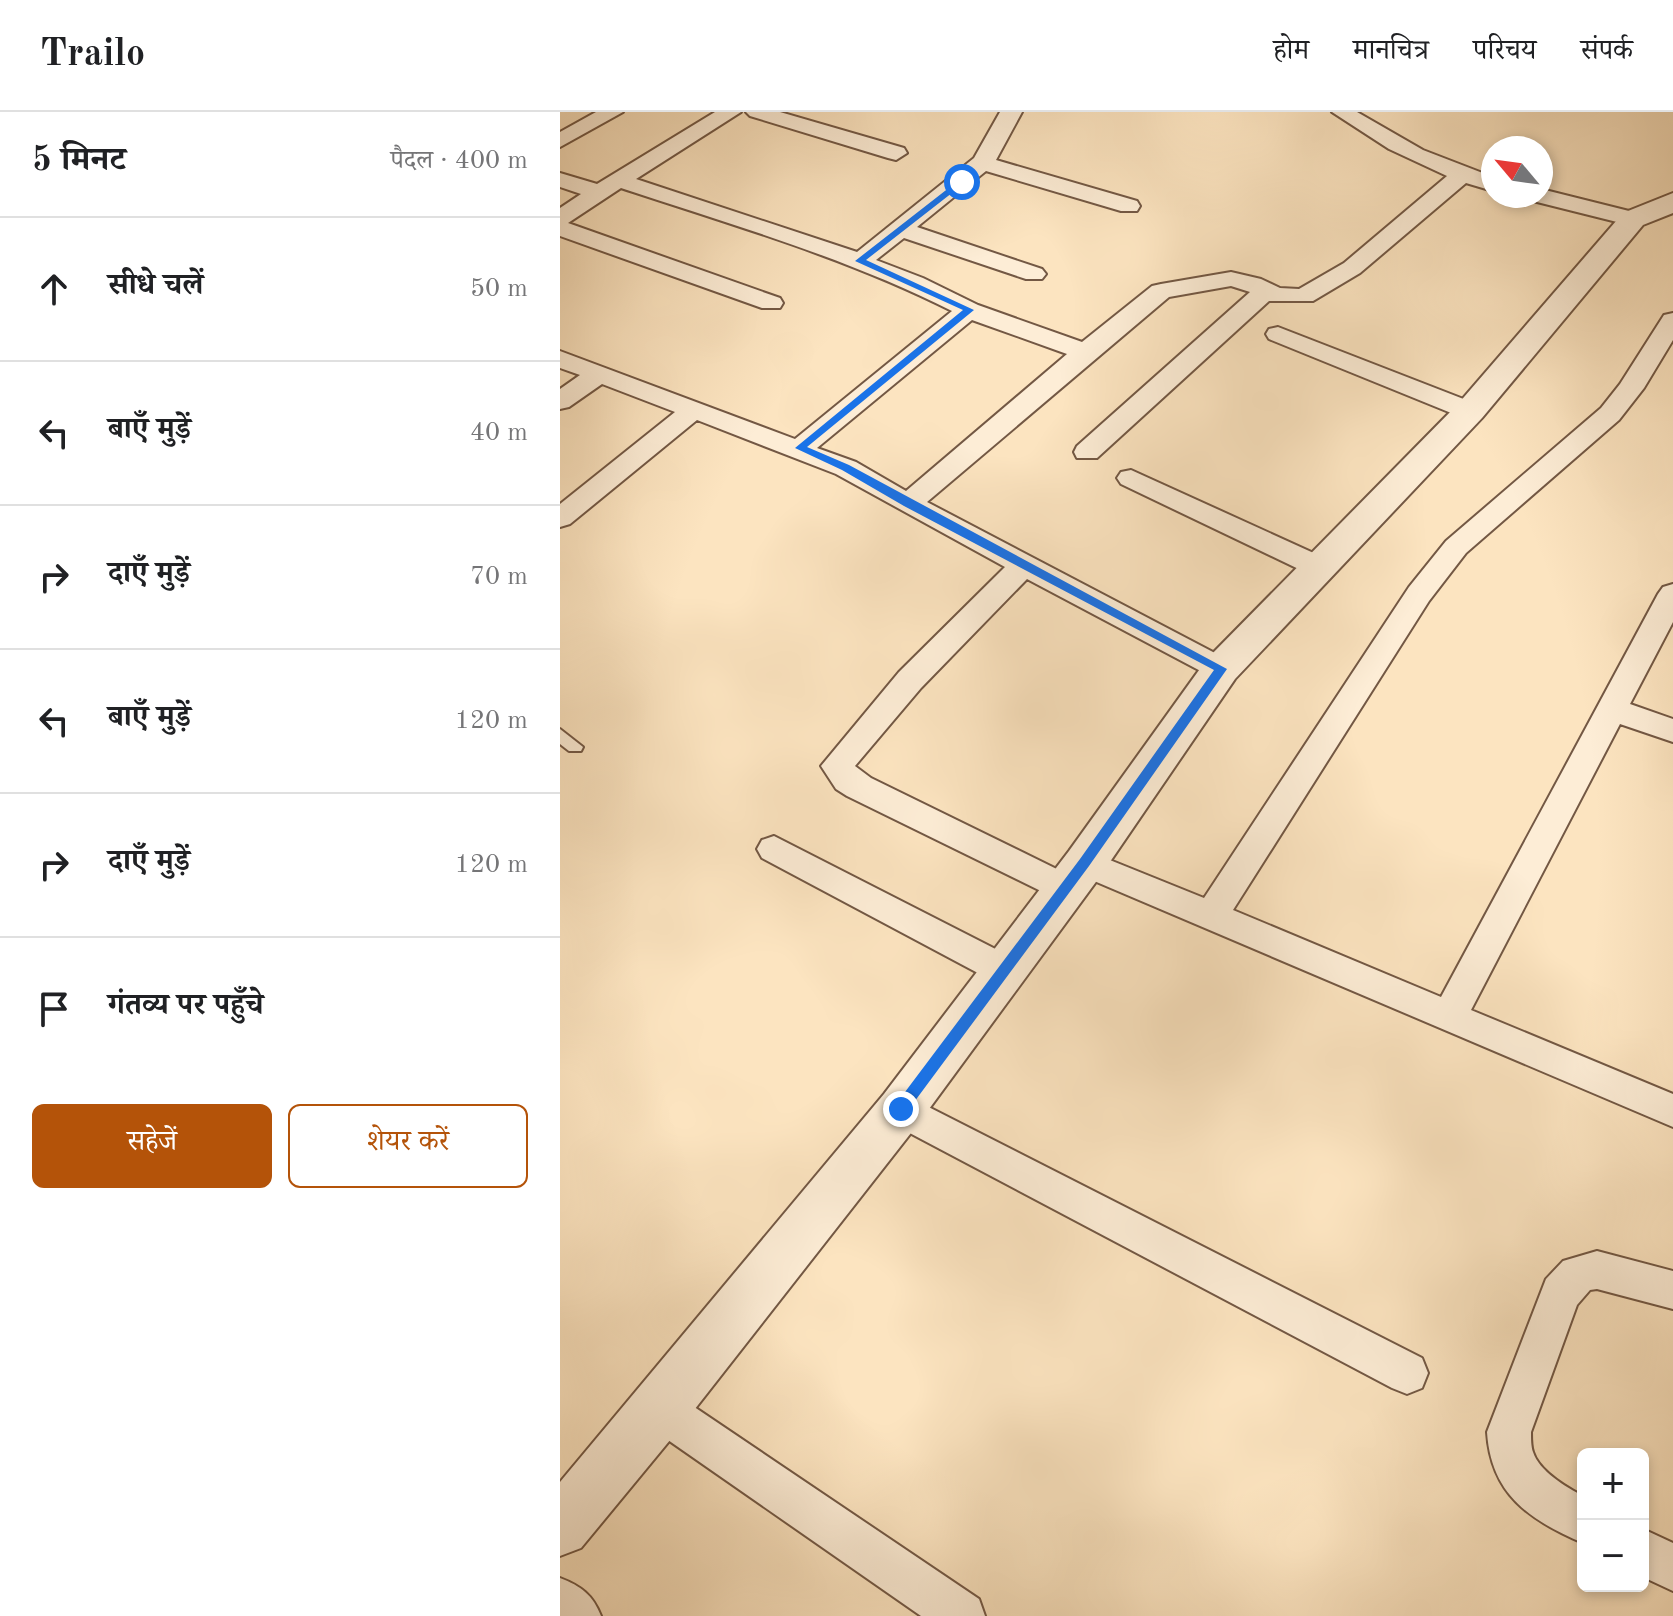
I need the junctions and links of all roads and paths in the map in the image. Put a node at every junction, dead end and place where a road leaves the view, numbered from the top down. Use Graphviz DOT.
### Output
graph roads {
  1 [pos="612,112"];
  2 [pos="730,112"];
  3 [pos="757,112"];
  4 [pos="1011,112"];
  5 [pos="1343,112"];
  6 [pos="560,141"];
  7 [pos="896,153"];
  8 [pos="982,163"];
  9 [pos="1461,176"];
  10 [pos="560,180"];
  11 [pos="1481,181"];
  12 [pos="608,186"];
  13 [pos="1553,199"];
  14 [pos="1673,202"];
  15 [pos="1129,206"];
  16 [pos="560,218"];
  17 [pos="1633,219"];
  18 [pos="560,228"];
  19 [pos="901,229"];
  20 [pos="860,261"];
  21 [pos="1034,274"];
  22 [pos="1265,291"];
  23 [pos="771,303"];
  24 [pos="969,310"];
  25 [pos="1670,331"];
  26 [pos="1278,334"];
  27 [pos="1085,352"];
  28 [pos="560,359"];
  29 [pos="600,373"];
  30 [pos="560,401"];
  31 [pos="693,410"];
  32 [pos="1470,411"];
  33 [pos="800,448"];
  34 [pos="1087,452"];
  35 [pos="1131,478"];
  36 [pos="908,504"];
  37 [pos="560,518"];
  38 [pos="1023,566"];
  39 [pos="1319,567"];
  40 [pos="1673,594"];
  41 [pos="1221,669"];
  42 [pos="1612,709"];
  43 [pos="1673,731"];
  44 [pos="560,735"];
  45 [pos="575,747"];
  46 [pos="774,849"];
  47 [pos="1075,876"];
  48 [pos="1211,916"];
  49 [pos="1004,970"];
  50 [pos="1449,1016"];
  51 [pos="901,1109"];
  52 [pos="1673,1111"];
  53 [pos="1673,1290"];
  54 [pos="1407,1373"];
  55 [pos="660,1409"];
  56 [pos="1577,1517"];
  57 [pos="560,1527"];
  58 [pos="1649,1555"];
  59 [pos="1673,1568"];
  60 [pos="560,1601"];
  61 [pos="578,1616"];
  62 [pos="962,1616"];
  1 -- 6 [label="street"];
  2 -- 12 [label="street"];
  3 -- 7 [label="street"];
  4 -- 8 [label="street"];
  5 -- 9 [label="street"];
  8 -- 15 [label="street"];
  8 -- 19 [label="street"];
  9 -- 11 [label="street"];
  9 -- 22 [label="street"];
  10 -- 12 [label="street"];
  12 -- 16 [label="street"];
  12 -- 20 [label="street"];
  13 -- 17 [label="street"];
  14 -- 17 [label="street"];
  17 -- 32 [label="street"];
  18 -- 23 [label="street"];
  19 -- 20 [label="street"];
  19 -- 21 [label="street"];
  20 -- 24 [label="street"];
  22 -- 27 [label="street"];
  22 -- 34 [label="street"];
  24 -- 27 [label="street"];
  24 -- 33 [label="street"];
  25 -- 48 [label="street"];
  26 -- 32 [label="street"];
  27 -- 36 [label="street"];
  28 -- 29 [label="street"];
  29 -- 30 [label="street"];
  29 -- 31 [label="street"];
  31 -- 33 [label="street"];
  31 -- 37 [label="street"];
  32 -- 39 [label="street"];
  33 -- 36 [label="street"];
  35 -- 39 [label="street"];
  36 -- 38 [label="street"];
  38 -- 41 [label="street"];
  38 -- 47 [label="street"];
  39 -- 41 [label="street"];
  40 -- 42 [label="street"];
  41 -- 47 [label="street"];
  42 -- 43 [label="street"];
  42 -- 50 [label="street"];
  44 -- 45 [label="lane"];
  46 -- 49 [label="street"];
  47 -- 48 [label="street"];
  47 -- 49 [label="street"];
  48 -- 50 [label="street"];
  49 -- 51 [label="street"];
  50 -- 52 [label="street"];
  51 -- 54 [label="street"];
  51 -- 55 [label="street"];
  53 -- 56 [label="street"];
  55 -- 57 [label="street"];
  55 -- 62 [label="street"];
  58 -- 59 [label="street"];
  60 -- 61 [label="street"];
}
